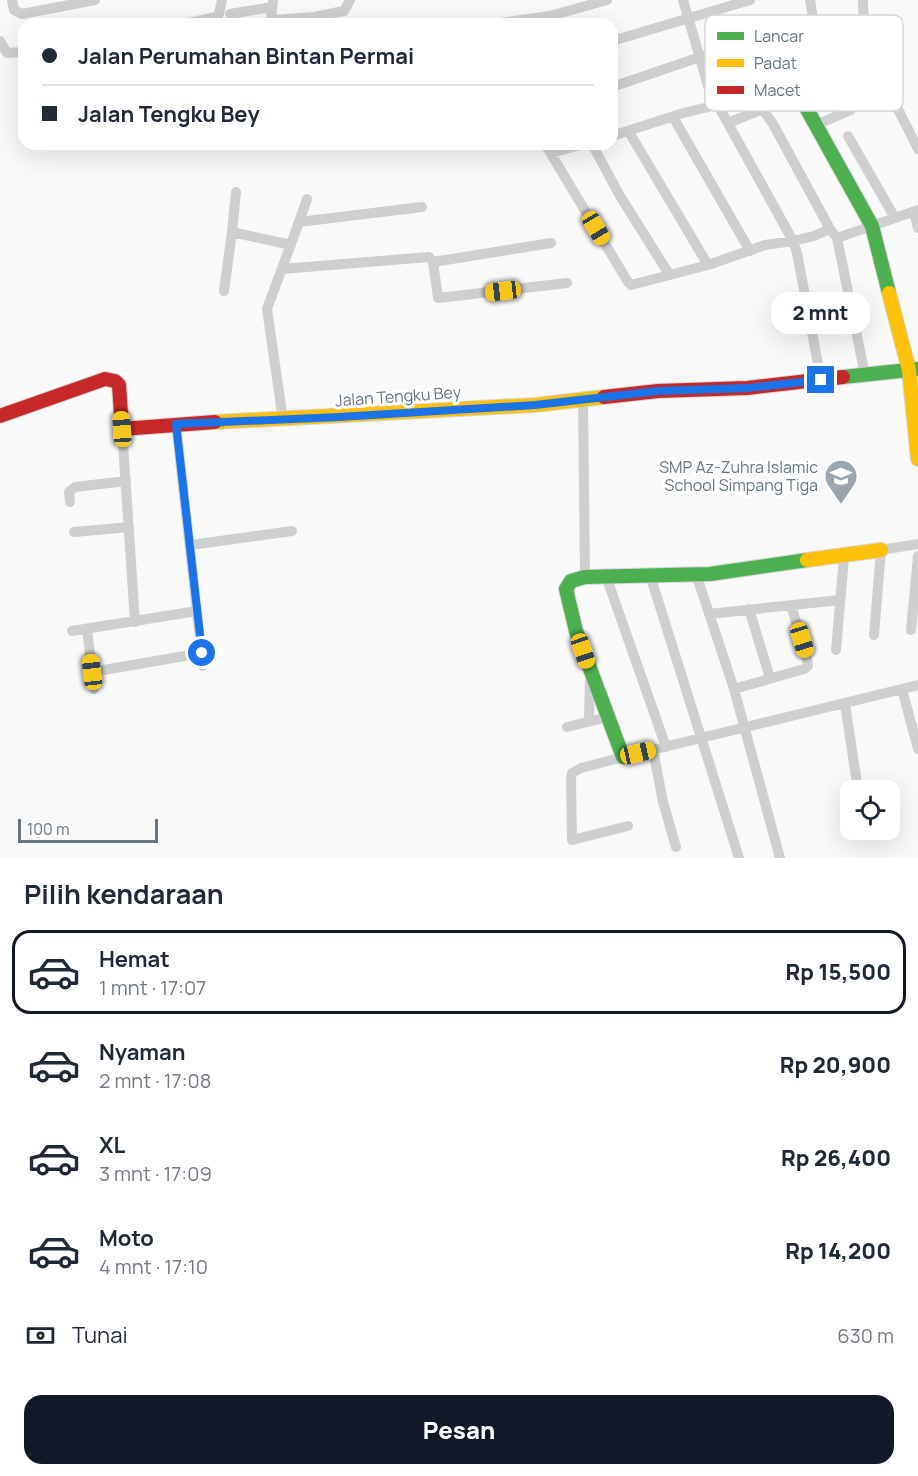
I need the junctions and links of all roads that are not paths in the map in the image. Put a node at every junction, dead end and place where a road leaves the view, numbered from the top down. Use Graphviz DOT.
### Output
graph roads {
  1 [pos="12,0"];
  2 [pos="95,0"];
  3 [pos="222,0"];
  4 [pos="350,0"];
  5 [pos="607,0"];
  6 [pos="683,0"];
  7 [pos="750,0"];
  8 [pos="810,0"];
  9 [pos="863,0"];
  10 [pos="273,3"];
  11 [pos="230,14"];
  12 [pos="814,15"];
  13 [pos="864,15"];
  14 [pos="211,18"];
  15 [pos="272,18"];
  16 [pos="294,18"];
  17 [pos="563,18"];
  18 [pos="688,18"];
  19 [pos="618,39"];
  20 [pos="0,41"];
  21 [pos="18,52"];
  22 [pos="705,56"];
  23 [pos="700,57"];
  24 [pos="705,75"];
  25 [pos="618,85"];
  26 [pos="705,108"];
  27 [pos="721,111"];
  28 [pos="808,111"];
  29 [pos="849,111"];
  30 [pos="899,111"];
  31 [pos="673,117"];
  32 [pos="728,123"];
  33 [pos="816,125"];
  34 [pos="629,132"];
  35 [pos="618,135"];
  36 [pos="848,136"];
  37 [pos="918,147"];
  38 [pos="549,150"];
  39 [pos="595,150"];
  40 [pos="236,192"];
  41 [pos="307,199"];
  42 [pos="422,207"];
  43 [pos="916,211"];
  44 [pos="895,218"];
  45 [pos="299,222"];
  46 [pos="872,226"];
  47 [pos="918,228"];
  48 [pos="830,229"];
  49 [pos="232,232"];
  50 [pos="837,238"];
  51 [pos="793,241"];
  52 [pos="551,243"];
  53 [pos="291,245"];
  54 [pos="750,251"];
  55 [pos="433,262"];
  56 [pos="708,265"];
  57 [pos="282,269"];
  58 [pos="669,274"];
  59 [pos="567,283"];
  60 [pos="224,291"];
  61 [pos="914,370"];
  62 [pos="865,375"];
  63 [pos="821,380"];
  64 [pos="915,392"];
  65 [pos="584,399"];
  66 [pos="0,416"];
  67 [pos="283,420"];
  68 [pos="176,424"];
  69 [pos="122,429"];
  70 [pos="917,443"];
  71 [pos="918,459"];
  72 [pos="126,480"];
  73 [pos="70,502"];
  74 [pos="129,527"];
  75 [pos="292,531"];
  76 [pos="74,532"];
  77 [pos="918,543"];
  78 [pos="190,545"];
  79 [pos="881,550"];
  80 [pos="918,556"];
  81 [pos="844,557"];
  82 [pos="696,574"];
  83 [pos="650,575"];
  84 [pos="606,576"];
  85 [pos="585,577"];
  86 [pos="840,600"];
  87 [pos="791,605"];
  88 [pos="749,609"];
  89 [pos="197,611"];
  90 [pos="709,614"];
  91 [pos="135,622"];
  92 [pos="87,629"];
  93 [pos="911,630"];
  94 [pos="72,631"];
  95 [pos="874,635"];
  96 [pos="836,650"];
  97 [pos="202,653"];
  98 [pos="203,666"];
  99 [pos="92,672"];
  100 [pos="590,672"];
  101 [pos="770,678"];
  102 [pos="918,685"];
  103 [pos="94,689"];
  104 [pos="734,689"];
  105 [pos="902,689"];
  106 [pos="845,704"];
  107 [pos="608,717"];
  108 [pos="588,722"];
  109 [pos="567,727"];
  110 [pos="744,728"];
  111 [pos="702,738"];
  112 [pos="666,747"];
  113 [pos="918,749"];
  114 [pos="653,750"];
  115 [pos="623,757"];
  116 [pos="856,780"];
  117 [pos="628,826"];
  118 [pos="676,847"];
  119 [pos="739,858"];
  120 [pos="780,858"];
  1 -- 2 [label="street"];
  3 -- 14 [label="street"];
  4 -- 16 [label="street"];
  5 -- 17 [label="street"];
  6 -- 18 [label="street"];
  7 -- 18 [label="street"];
  8 -- 12 [label="street"];
  9 -- 13 [label="street"];
  10 -- 11 [label="street"];
  10 -- 15 [label="street"];
  18 -- 19 [label="street"];
  18 -- 23 [label="street"];
  20 -- 21 [label="street"];
  22 -- 23 [label="street"];
  23 -- 24 [label="street"];
  23 -- 25 [label="street"];
  26 -- 31 [label="street"];
  27 -- 32 [label="street"];
  28 -- 33 [label="main road"];
  29 -- 33 [label="street"];
  30 -- 37 [label="street"];
  31 -- 34 [label="street"];
  31 -- 54 [label="street"];
  32 -- 48 [label="street"];
  32 -- 51 [label="street"];
  33 -- 46 [label="main road"];
  34 -- 35 [label="street"];
  34 -- 56 [label="street"];
  36 -- 44 [label="street"];
  38 -- 58 [label="street"];
  39 -- 58 [label="street"];
  40 -- 49 [label="street"];
  41 -- 45 [label="street"];
  42 -- 45 [label="street"];
  43 -- 44 [label="street"];
  43 -- 47 [label="street"];
  44 -- 46 [label="street"];
  45 -- 53 [label="street"];
  46 -- 50 [label="street"];
  46 -- 61 [label="main road"];
  48 -- 50 [label="street"];
  48 -- 51 [label="street"];
  49 -- 53 [label="street"];
  49 -- 60 [label="street"];
  50 -- 62 [label="street"];
  51 -- 54 [label="street"];
  51 -- 63 [label="street"];
  52 -- 55 [label="street"];
  53 -- 57 [label="street"];
  54 -- 56 [label="street"];
  55 -- 57 [label="street"];
  55 -- 59 [label="street"];
  56 -- 58 [label="street"];
  57 -- 67 [label="street"];
  61 -- 62 [label="main road, Jalan Tengku Bey"];
  61 -- 64 [label="main road"];
  62 -- 63 [label="main road, Jalan Tengku Bey"];
  63 -- 65 [label="main road, Jalan Tengku Bey"];
  64 -- 70 [label="main road"];
  65 -- 67 [label="main road, Jalan Tengku Bey"];
  65 -- 85 [label="street"];
  66 -- 69 [label="main road"];
  67 -- 68 [label="main road, Jalan Tengku Bey"];
  68 -- 69 [label="main road, Jalan Tengku Bey"];
  68 -- 78 [label="street"];
  69 -- 72 [label="street"];
  70 -- 71 [label="main road"];
  72 -- 73 [label="street"];
  72 -- 74 [label="street"];
  74 -- 76 [label="street"];
  74 -- 91 [label="street"];
  75 -- 78 [label="street"];
  77 -- 79 [label="street"];
  78 -- 89 [label="street"];
  79 -- 81 [label="main road"];
  79 -- 95 [label="street"];
  80 -- 93 [label="street"];
  81 -- 82 [label="main road"];
  81 -- 86 [label="street"];
  82 -- 83 [label="main road"];
  82 -- 90 [label="street"];
  83 -- 84 [label="main road"];
  83 -- 111 [label="street"];
  84 -- 85 [label="main road"];
  84 -- 112 [label="street"];
  85 -- 100 [label="main road"];
  86 -- 87 [label="street"];
  86 -- 96 [label="street"];
  87 -- 88 [label="street"];
  87 -- 101 [label="street"];
  88 -- 90 [label="street"];
  88 -- 101 [label="street"];
  89 -- 91 [label="street"];
  89 -- 97 [label="street"];
  90 -- 104 [label="street"];
  91 -- 92 [label="street"];
  92 -- 94 [label="street"];
  92 -- 99 [label="street"];
  97 -- 98 [label="street"];
  97 -- 99 [label="street"];
  99 -- 103 [label="street"];
  100 -- 107 [label="main road"];
  100 -- 108 [label="street"];
  101 -- 104 [label="street"];
  102 -- 105 [label="street"];
  104 -- 110 [label="street"];
  105 -- 106 [label="street"];
  105 -- 113 [label="street"];
  106 -- 110 [label="street"];
  106 -- 116 [label="street"];
  107 -- 108 [label="street"];
  107 -- 115 [label="main road"];
  108 -- 109 [label="street"];
  110 -- 111 [label="street"];
  110 -- 120 [label="street"];
  111 -- 112 [label="street"];
  111 -- 119 [label="street"];
  112 -- 114 [label="street"];
  114 -- 115 [label="street"];
  114 -- 118 [label="street"];
  115 -- 117 [label="street"];
}
